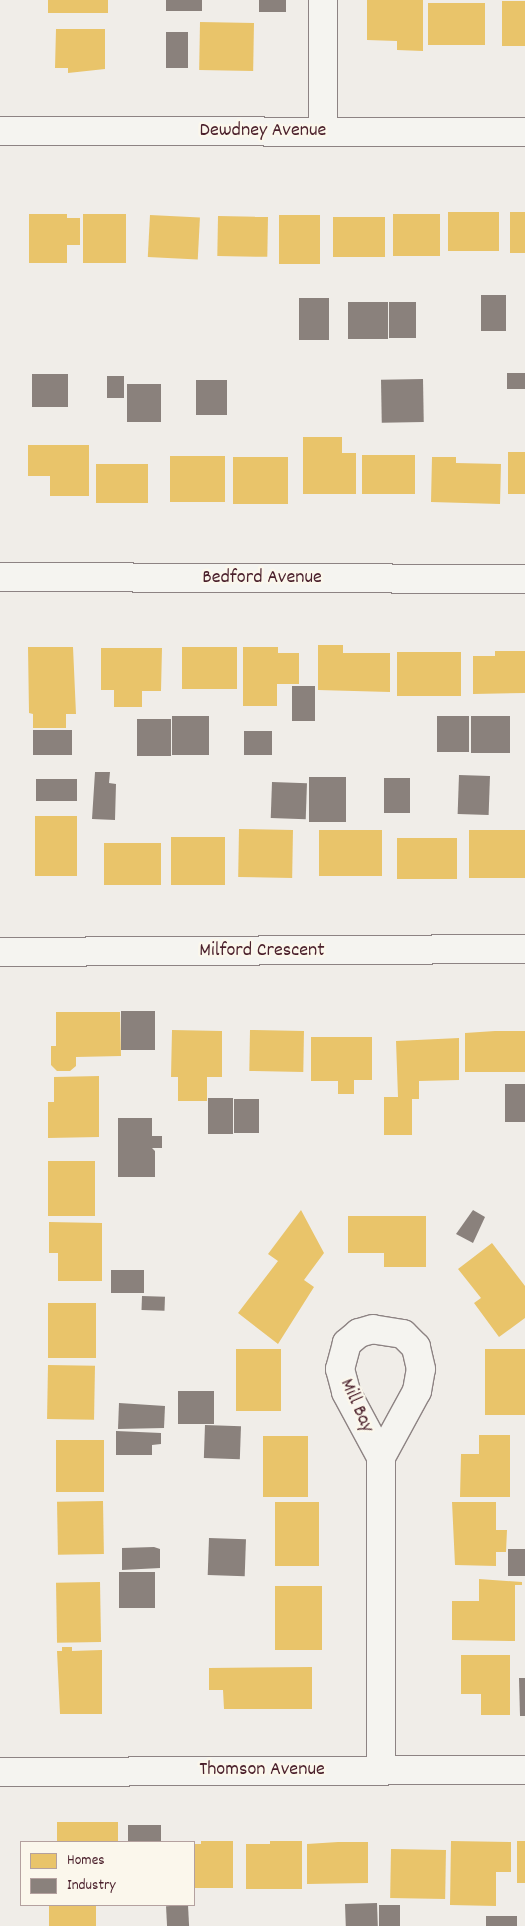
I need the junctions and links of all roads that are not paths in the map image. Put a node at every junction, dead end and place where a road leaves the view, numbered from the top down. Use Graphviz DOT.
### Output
graph roads {
  1 [pos="323,0"];
  2 [pos="0,131"];
  3 [pos="323,132"];
  4 [pos="525,132"];
  5 [pos="0,577"];
  6 [pos="525,579"];
  7 [pos="525,949"];
  8 [pos="0,952"];
  9 [pos="381,1457"];
  10 [pos="381,1770"];
  11 [pos="525,1770"];
  12 [pos="0,1772"];
  1 -- 3 [label="street"];
  2 -- 3 [label="street, Dewdney Avenue"];
  3 -- 4 [label="street, Dewdney Avenue"];
  5 -- 6 [label="street, Bedford Avenue"];
  7 -- 8 [label="street, Milford Crescent"];
  9 -- 10 [label="street, Mill Bay"];
  10 -- 11 [label="street, Thomson Avenue"];
  10 -- 12 [label="street, Thomson Avenue"];
}
